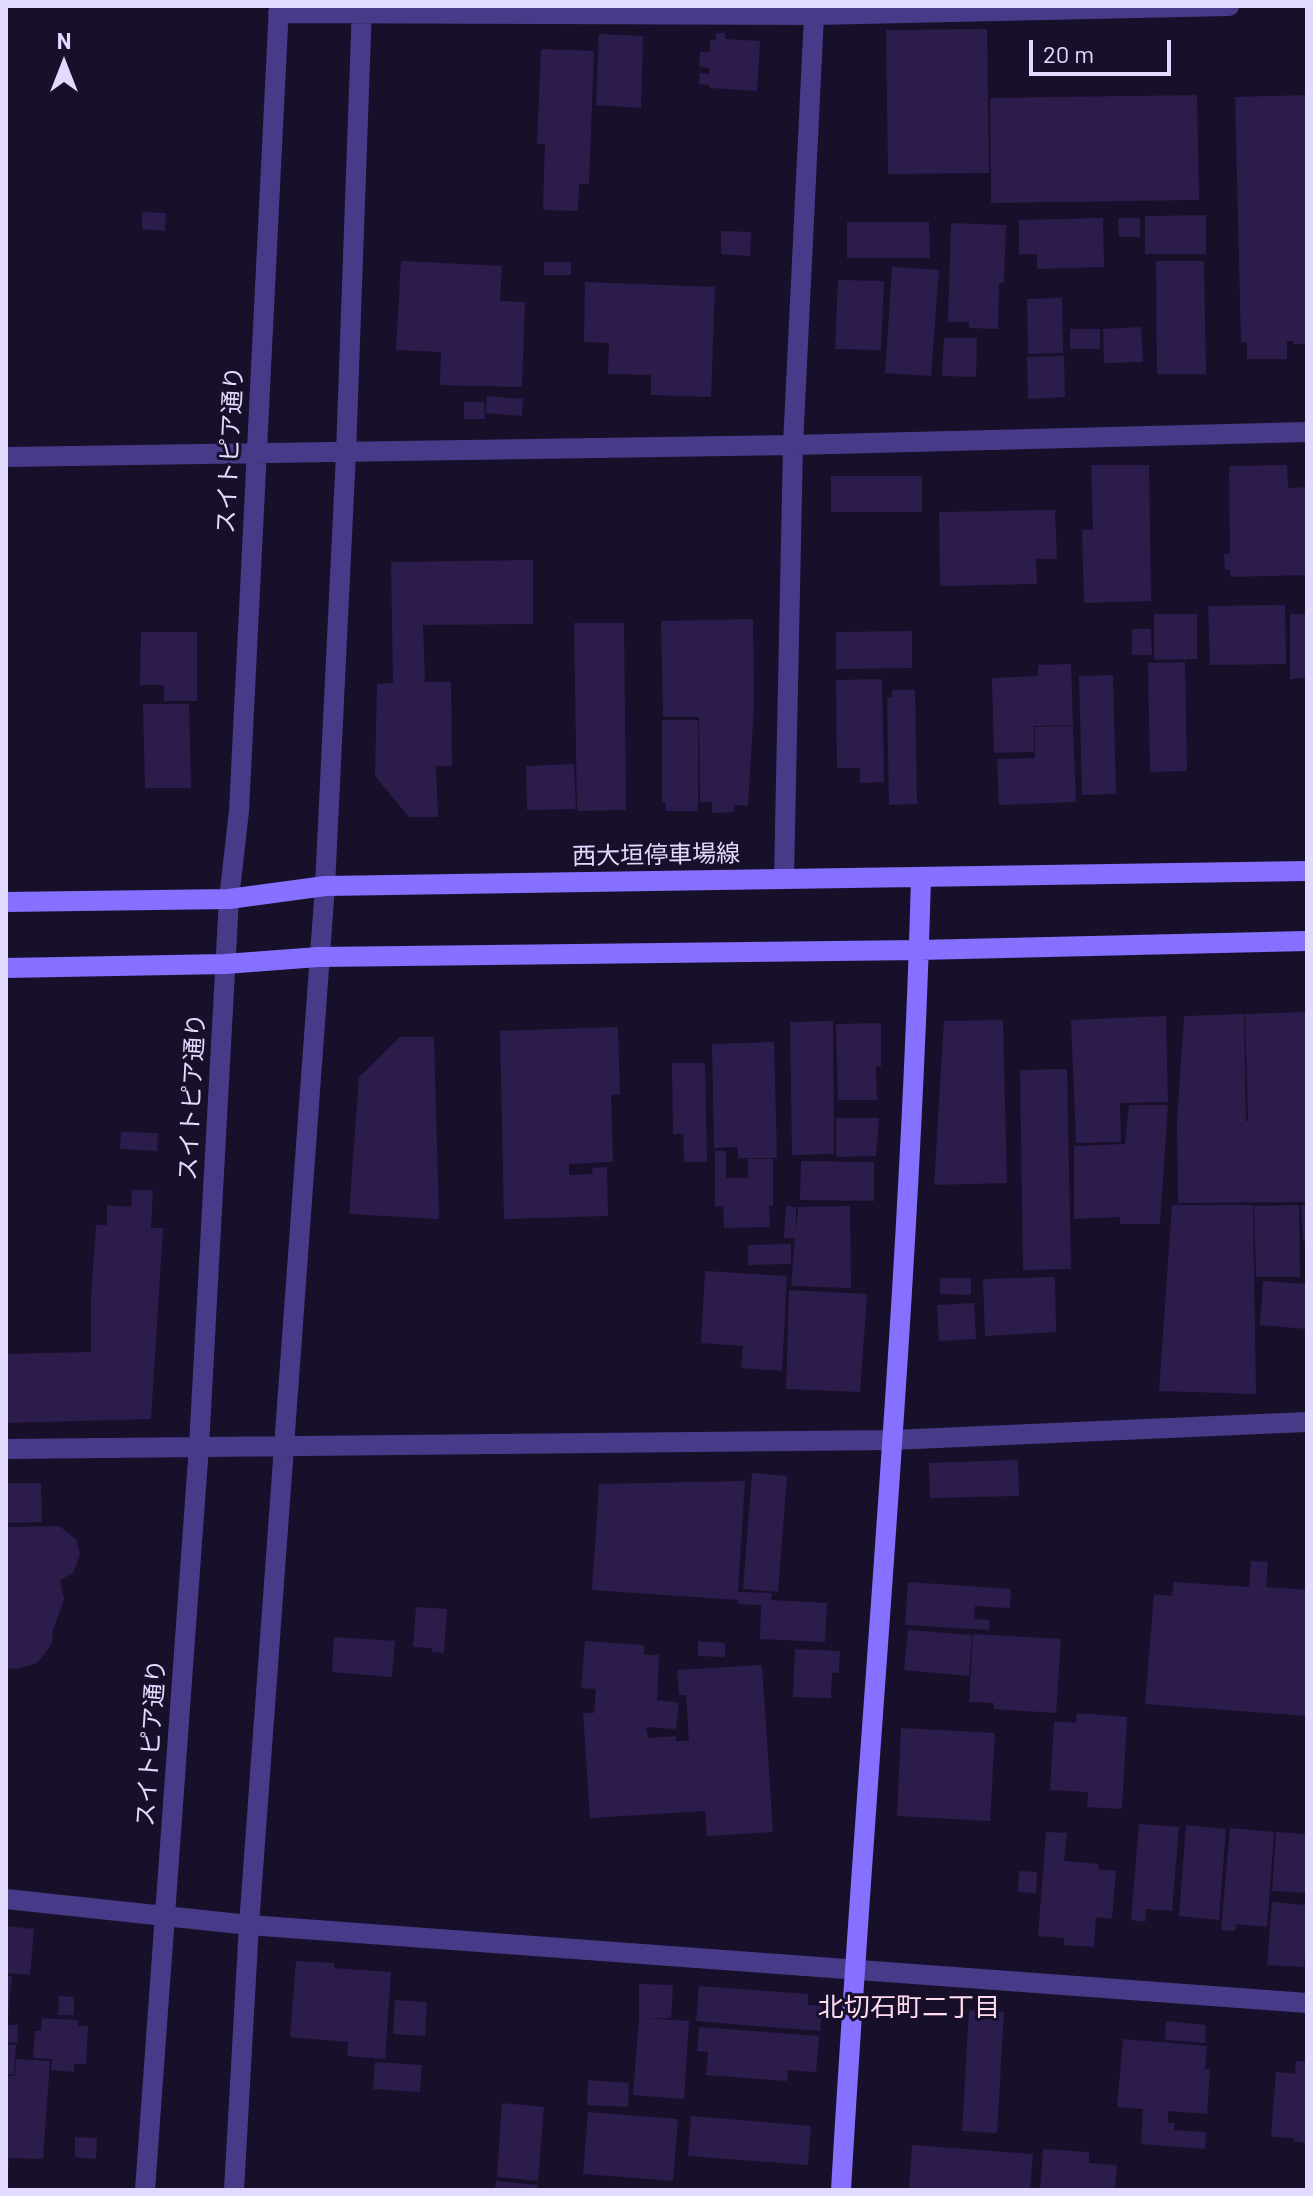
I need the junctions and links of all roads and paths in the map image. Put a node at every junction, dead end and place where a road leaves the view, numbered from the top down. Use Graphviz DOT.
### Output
graph roads {
  1 [pos="1229,6"];
  2 [pos="362,9"];
  3 [pos="278,10"];
  4 [pos="814,15"];
  5 [pos="1307,432"];
  6 [pos="793,445"];
  7 [pos="256,452"];
  8 [pos="346,453"];
  9 [pos="6,457"];
  10 [pos="1307,871"];
  11 [pos="784,878"];
  12 [pos="921,878"];
  13 [pos="325,886"];
  14 [pos="229,899"];
  15 [pos="6,902"];
  16 [pos="1307,941"];
  17 [pos="919,950"];
  18 [pos="318,957"];
  19 [pos="225,964"];
  20 [pos="6,968"];
  21 [pos="1307,1422"];
  22 [pos="892,1440"];
  23 [pos="285,1445"];
  24 [pos="199,1446"];
  25 [pos="6,1449"];
  26 [pos="6,1899"];
  27 [pos="165,1916"];
  28 [pos="249,1925"];
  29 [pos="854,1971"];
  30 [pos="1307,2003"];
  31 [pos="145,2190"];
  32 [pos="234,2190"];
  33 [pos="841,2190"];
  1 -- 4 [label="street"];
  2 -- 3 [label="street"];
  2 -- 4 [label="street"];
  2 -- 8 [label="street"];
  3 -- 7 [label="street, スイトピア通り"];
  4 -- 6 [label="street"];
  5 -- 6 [label="street"];
  6 -- 8 [label="street"];
  6 -- 11 [label="street"];
  7 -- 8 [label="street"];
  7 -- 9 [label="street"];
  7 -- 14 [label="street, スイトピア通り"];
  8 -- 13 [label="street"];
  10 -- 12 [label="main road, 西大垣停車場線"];
  11 -- 12 [label="main road, 西大垣停車場線"];
  11 -- 13 [label="main road, 西大垣停車場線"];
  12 -- 17 [label="main road"];
  13 -- 14 [label="main road, 西大垣停車場線"];
  13 -- 18 [label="street"];
  14 -- 15 [label="main road, 西大垣停車場線"];
  14 -- 19 [label="street, スイトピア通り"];
  16 -- 17 [label="main road"];
  17 -- 18 [label="main road"];
  17 -- 22 [label="main road"];
  18 -- 19 [label="main road"];
  18 -- 23 [label="street"];
  19 -- 20 [label="main road"];
  19 -- 24 [label="street, スイトピア通り"];
  21 -- 22 [label="street"];
  22 -- 23 [label="street"];
  22 -- 29 [label="main road"];
  23 -- 24 [label="street"];
  23 -- 28 [label="street"];
  24 -- 25 [label="street"];
  24 -- 27 [label="street, スイトピア通り"];
  26 -- 27 [label="street"];
  27 -- 28 [label="street"];
  27 -- 31 [label="street, スイトピア通り"];
  28 -- 29 [label="street"];
  28 -- 32 [label="street"];
  29 -- 30 [label="street"];
  29 -- 33 [label="main road"];
}
